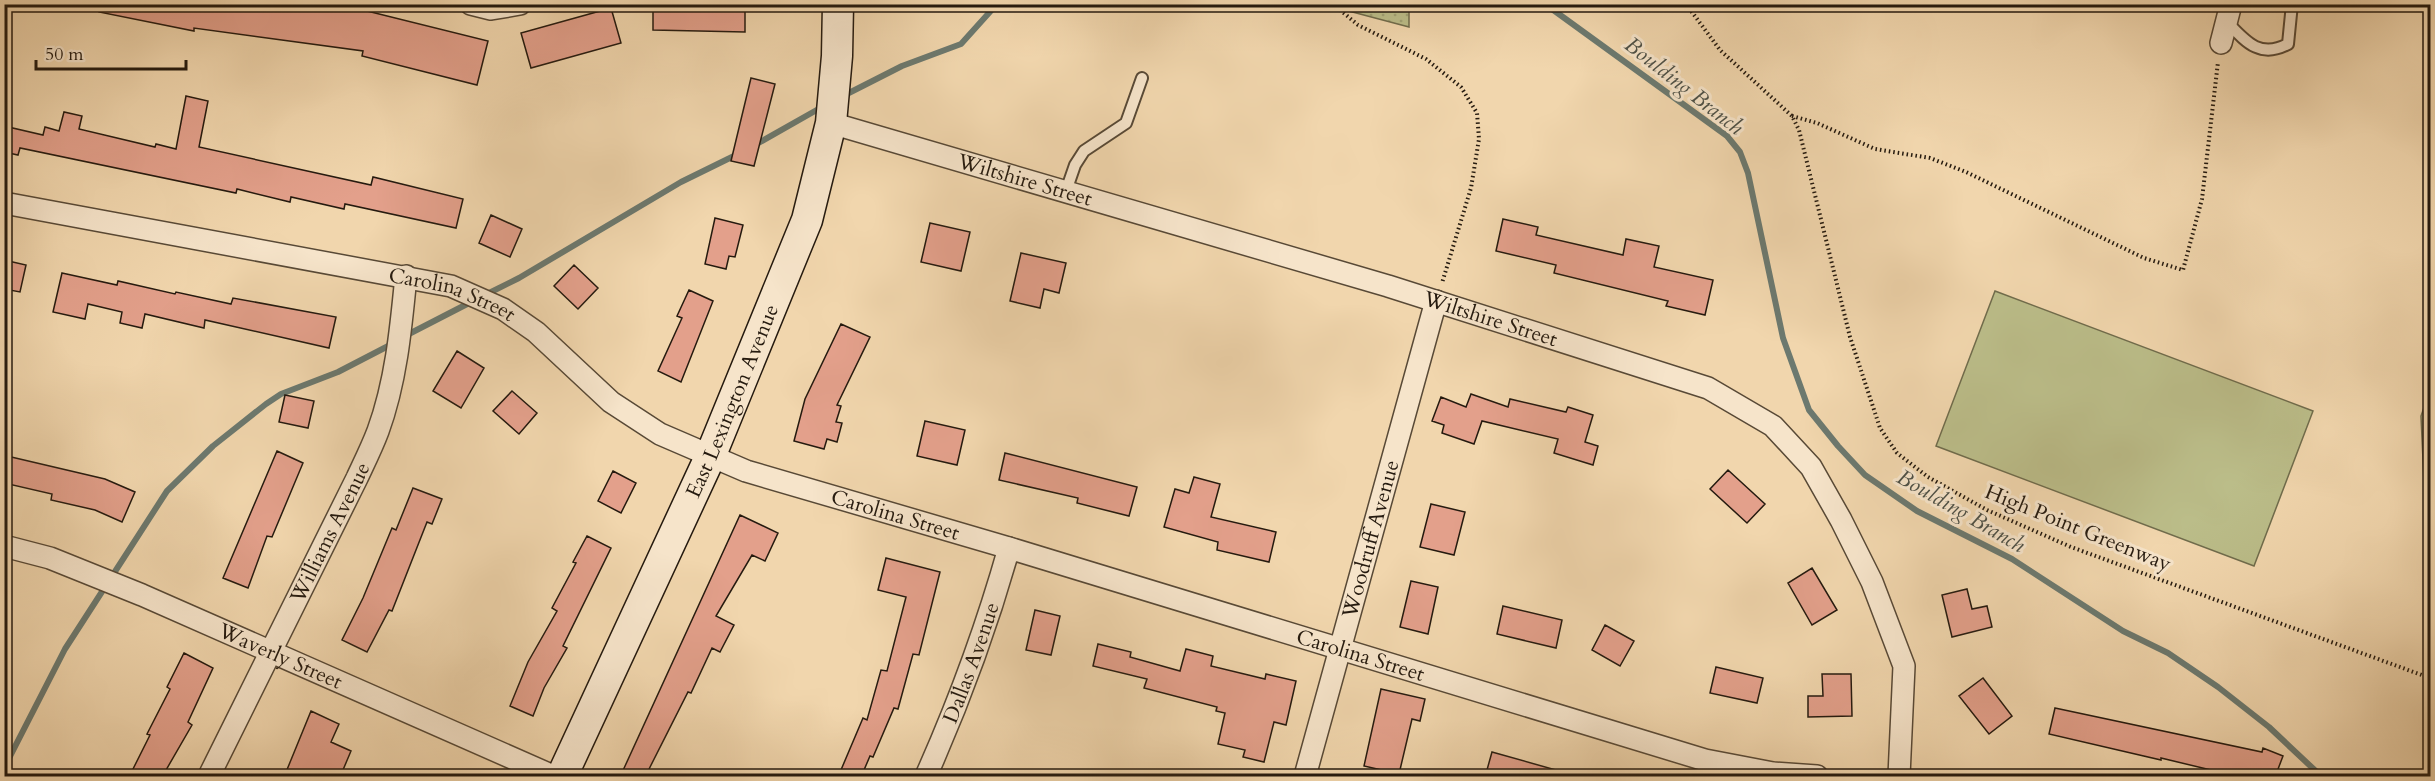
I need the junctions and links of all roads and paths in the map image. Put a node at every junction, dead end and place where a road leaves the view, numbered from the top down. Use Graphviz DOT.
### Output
graph roads {
  1 [pos="471,4"];
  2 [pos="520,4"];
  3 [pos="838,4"];
  4 [pos="1334,4"];
  5 [pos="1686,4"];
  6 [pos="2292,4"];
  7 [pos="2229,13"];
  8 [pos="2221,43"];
  9 [pos="1142,78"];
  10 [pos="1792,116"];
  11 [pos="831,123"];
  12 [pos="1066,191"];
  13 [pos="4,203"];
  14 [pos="406,276"];
  15 [pos="1436,301"];
  16 [pos="710,457"];
  17 [pos="4,546"];
  18 [pos="1009,548"];
  19 [pos="1342,648"];
  20 [pos="270,651"];
  21 [pos="2430,678"];
  22 [pos="209,777"];
  23 [pos="553,777"];
  24 [pos="562,777"];
  25 [pos="926,777"];
  26 [pos="1305,777"];
  27 [pos="1817,777"];
  28 [pos="1899,777"];
  1 -- 2 [label="street"];
  3 -- 11 [label="main road, East Lexington Avenue"];
  4 -- 15 [label="path"];
  5 -- 10 [label="path, High Point Greenway"];
  6 -- 7 [label="lane"];
  7 -- 8 [label="street"];
  8 -- 10 [label="path"];
  9 -- 12 [label="lane"];
  10 -- 21 [label="path, High Point Greenway"];
  11 -- 12 [label="street, Wiltshire Street"];
  11 -- 16 [label="main road, East Lexington Avenue"];
  12 -- 15 [label="street, Wiltshire Street"];
  13 -- 14 [label="street, Carolina Street"];
  14 -- 16 [label="street, Carolina Street"];
  14 -- 20 [label="street, Williams Avenue"];
  15 -- 19 [label="street, Woodruff Avenue"];
  15 -- 28 [label="street, Wiltshire Street"];
  16 -- 18 [label="street, Carolina Street"];
  16 -- 24 [label="main road, East Lexington Avenue"];
  17 -- 20 [label="street, Waverly Street"];
  18 -- 19 [label="street, Carolina Street"];
  18 -- 25 [label="street, Dallas Avenue"];
  19 -- 26 [label="street, Woodruff Avenue"];
  19 -- 27 [label="street, Carolina Street"];
  20 -- 22 [label="street, Williams Avenue"];
  20 -- 23 [label="street, Waverly Street"];
}
